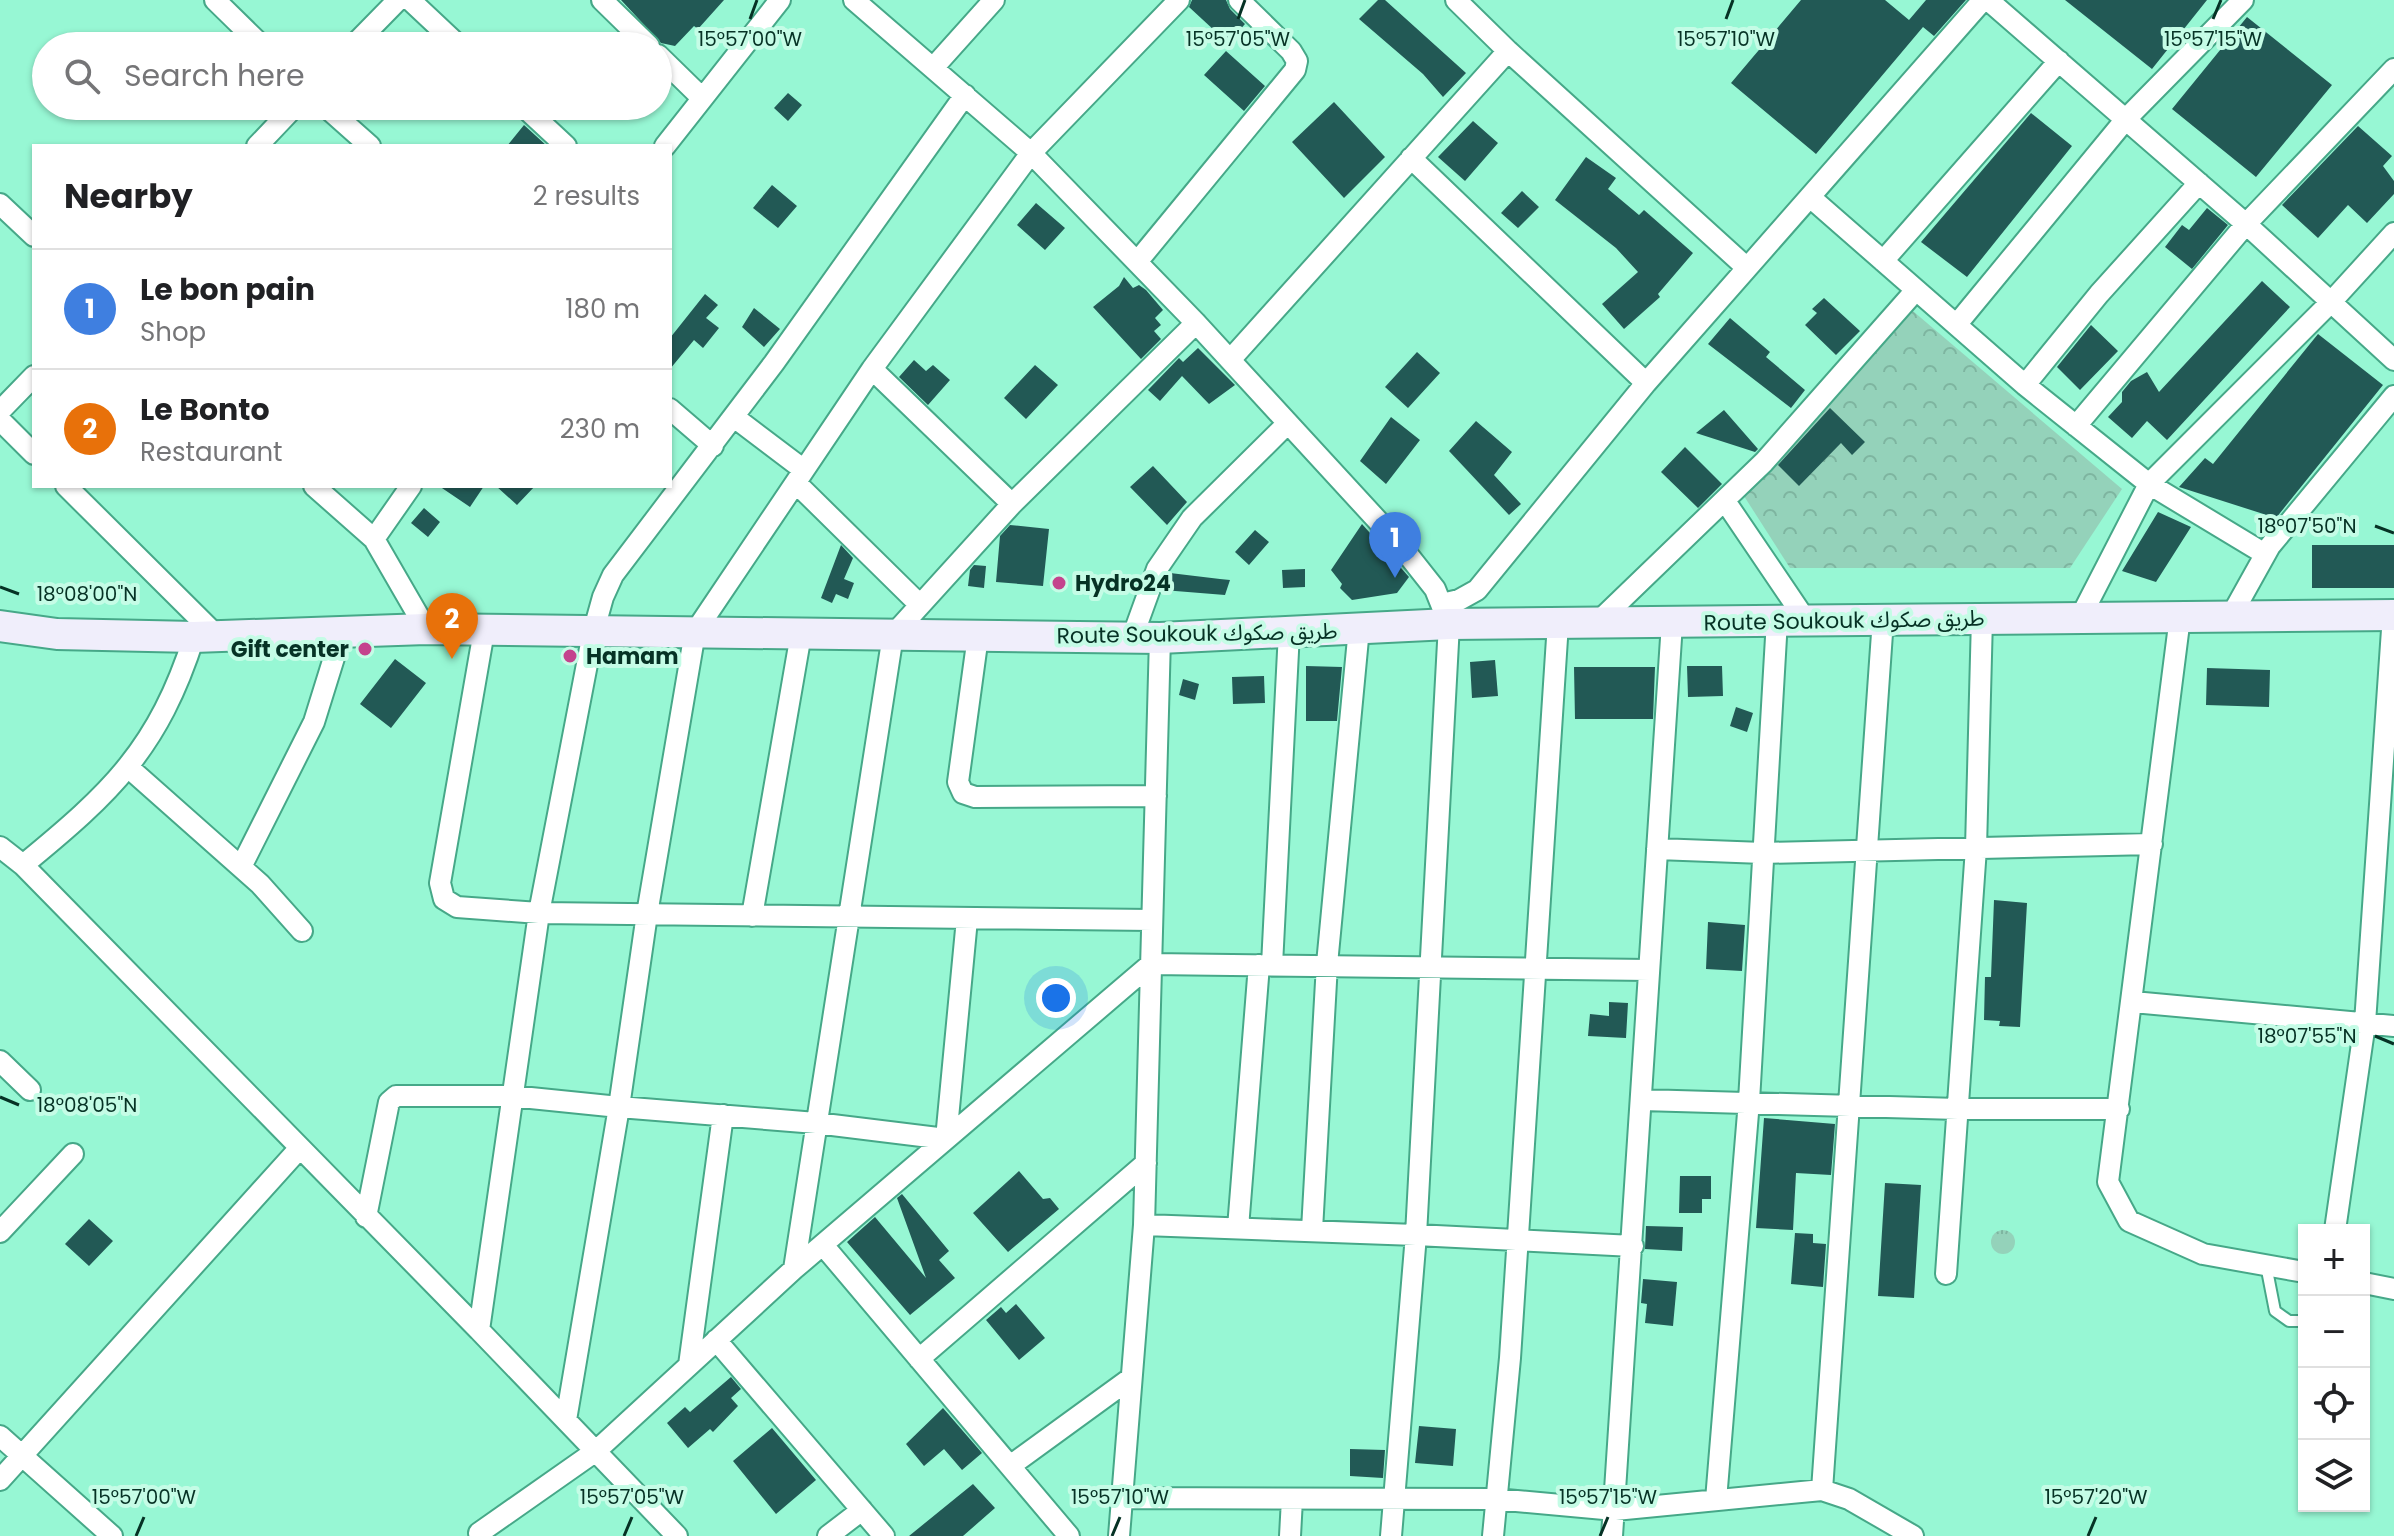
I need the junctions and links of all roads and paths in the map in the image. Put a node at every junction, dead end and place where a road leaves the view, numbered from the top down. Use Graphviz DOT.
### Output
graph roads {
  1 [pos="215,0"];
  2 [pos="398,0"];
  3 [pos="410,0"];
  4 [pos="602,0"];
  5 [pos="780,0"];
  6 [pos="854,0"];
  7 [pos="994,0"];
  8 [pos="1179,0"];
  9 [pos="1239,0"];
  10 [pos="1456,0"];
  11 [pos="1986,0"];
  12 [pos="2243,0"];
  13 [pos="248,32"];
  14 [pos="367,32"];
  15 [pos="444,32"];
  16 [pos="635,32"];
  17 [pos="1508,51"];
  18 [pos="2059,61"];
  19 [pos="933,68"];
  20 [pos="672,69"];
  21 [pos="2394,69"];
  22 [pos="965,95"];
  23 [pos="702,98"];
  24 [pos="2126,119"];
  25 [pos="282,120"];
  26 [pos="341,120"];
  27 [pos="538,120"];
  28 [pos="259,144"];
  29 [pos="368,144"];
  30 [pos="564,144"];
  31 [pos="667,144"];
  32 [pos="1031,153"];
  33 [pos="1411,158"];
  34 [pos="2199,183"];
  35 [pos="1810,197"];
  36 [pos="0,204"];
  37 [pos="2246,224"];
  38 [pos="2394,233"];
  39 [pos="32,234"];
  40 [pos="1883,261"];
  41 [pos="1137,262"];
  42 [pos="1746,267"];
  43 [pos="1916,290"];
  44 [pos="2332,301"];
  45 [pos="1196,323"];
  46 [pos="1957,324"];
  47 [pos="1230,360"];
  48 [pos="2394,360"];
  49 [pos="872,369"];
  50 [pos="32,378"];
  51 [pos="1646,383"];
  52 [pos="2025,385"];
  53 [pos="2394,396"];
  54 [pos="0,411"];
  55 [pos="672,411"];
  56 [pos="734,417"];
  57 [pos="0,420"];
  58 [pos="1288,423"];
  59 [pos="2076,426"];
  60 [pos="713,446"];
  61 [pos="32,452"];
  62 [pos="800,476"];
  63 [pos="2149,484"];
  64 [pos="68,488"];
  65 [pos="316,488"];
  66 [pos="410,488"];
  67 [pos="1725,501"];
  68 [pos="1012,504"];
  69 [pos="374,539"];
  70 [pos="2265,554"];
  71 [pos="920,605"];
  72 [pos="1446,614"];
  73 [pos="2394,615"];
  74 [pos="2231,616"];
  75 [pos="2180,617"];
  76 [pos="1982,618"];
  77 [pos="2080,618"];
  78 [pos="1791,619"];
  79 [pos="1883,619"];
  80 [pos="1558,623"];
  81 [pos="1597,623"];
  82 [pos="1672,623"];
  83 [pos="0,626"];
  84 [pos="1359,628"];
  85 [pos="426,629"];
  86 [pos="484,631"];
  87 [pos="342,632"];
  88 [pos="695,632"];
  89 [pos="1289,632"];
  90 [pos="593,633"];
  91 [pos="801,634"];
  92 [pos="893,635"];
  93 [pos="978,636"];
  94 [pos="206,637"];
  95 [pos="1146,638"];
  96 [pos="128,767"];
  97 [pos="1156,796"];
  98 [pos="2152,844"];
  99 [pos="1976,848"];
  100 [pos="1657,849"];
  101 [pos="1868,851"];
  102 [pos="1763,853"];
  103 [pos="9,859"];
  104 [pos="241,867"];
  105 [pos="539,913"];
  106 [pos="647,914"];
  107 [pos="752,916"];
  108 [pos="848,918"];
  109 [pos="967,919"];
  110 [pos="1152,920"];
  111 [pos="302,931"];
  112 [pos="1151,964"];
  113 [pos="1327,964"];
  114 [pos="1266,965"];
  115 [pos="1428,967"];
  116 [pos="1534,969"];
  117 [pos="1649,970"];
  118 [pos="2133,1002"];
  119 [pos="2365,1023"];
  120 [pos="2394,1026"];
  121 [pos="0,1061"];
  122 [pos="30,1090"];
  123 [pos="511,1096"];
  124 [pos="1642,1100"];
  125 [pos="1749,1101"];
  126 [pos="1851,1106"];
  127 [pos="619,1107"];
  128 [pos="1958,1109"];
  129 [pos="2119,1109"];
  130 [pos="723,1115"];
  131 [pos="816,1123"];
  132 [pos="946,1139"];
  133 [pos="298,1150"];
  134 [pos="73,1154"];
  135 [pos="1146,1163"];
  136 [pos="366,1217"];
  137 [pos="2336,1224"];
  138 [pos="1144,1225"];
  139 [pos="1238,1228"];
  140 [pos="1312,1230"];
  141 [pos="0,1232"];
  142 [pos="1416,1235"];
  143 [pos="1516,1240"];
  144 [pos="823,1245"];
  145 [pos="1633,1246"];
  146 [pos="2266,1265"];
  147 [pos="794,1269"];
  148 [pos="2298,1271"];
  149 [pos="1946,1274"];
  150 [pos="2370,1284"];
  151 [pos="2394,1289"];
  152 [pos="2298,1321"];
  153 [pos="479,1330"];
  154 [pos="716,1340"];
  155 [pos="919,1359"];
  156 [pos="689,1365"];
  157 [pos="1131,1378"];
  158 [pos="566,1420"];
  159 [pos="0,1436"];
  160 [pos="596,1451"];
  161 [pos="22,1456"];
  162 [pos="1010,1466"];
  163 [pos="0,1480"];
  164 [pos="1822,1490"];
  165 [pos="1122,1498"];
  166 [pos="1292,1499"];
  167 [pos="1495,1499"];
  168 [pos="1395,1500"];
  169 [pos="1716,1500"];
  170 [pos="862,1510"];
  171 [pos="1615,1510"];
  172 [pos="1117,1533"];
  173 [pos="112,1536"];
  174 [pos="482,1536"];
  175 [pos="677,1536"];
  176 [pos="828,1536"];
  177 [pos="884,1536"];
  178 [pos="1069,1536"];
  179 [pos="1290,1536"];
  180 [pos="1391,1536"];
  181 [pos="1493,1536"];
  182 [pos="1612,1536"];
  183 [pos="1913,1536"];
  1 -- 13 [label="street"];
  2 -- 14 [label="street"];
  3 -- 15 [label="street"];
  4 -- 16 [label="street"];
  5 -- 23 [label="street"];
  6 -- 19 [label="street"];
  7 -- 19 [label="street"];
  8 -- 32 [label="street"];
  9 -- 41 [label="street"];
  10 -- 17 [label="street"];
  11 -- 18 [label="street"];
  11 -- 35 [label="street"];
  12 -- 24 [label="street"];
  17 -- 33 [label="street"];
  17 -- 42 [label="street"];
  18 -- 24 [label="street"];
  18 -- 40 [label="street"];
  19 -- 22 [label="street"];
  20 -- 23 [label="street"];
  21 -- 37 [label="street"];
  22 -- 32 [label="street"];
  22 -- 56 [label="street"];
  23 -- 31 [label="street"];
  24 -- 34 [label="street"];
  24 -- 46 [label="street"];
  25 -- 28 [label="street"];
  26 -- 29 [label="street"];
  27 -- 30 [label="street"];
  32 -- 41 [label="street"];
  32 -- 49 [label="street"];
  33 -- 47 [label="street"];
  33 -- 51 [label="street"];
  34 -- 37 [label="street"];
  34 -- 52 [label="street"];
  35 -- 40 [label="street"];
  35 -- 42 [label="street"];
  36 -- 39 [label="street"];
  37 -- 44 [label="street"];
  37 -- 59 [label="street"];
  38 -- 44 [label="street"];
  40 -- 43 [label="street"];
  41 -- 45 [label="street"];
  42 -- 51 [label="street"];
  43 -- 46 [label="street"];
  43 -- 67 [label="street"];
  44 -- 48 [label="street"];
  44 -- 63 [label="street"];
  45 -- 47 [label="street"];
  45 -- 68 [label="street"];
  46 -- 52 [label="street"];
  47 -- 58 [label="street"];
  49 -- 62 [label="street"];
  49 -- 68 [label="street"];
  50 -- 54 [label="street"];
  51 -- 72 [label="street"];
  52 -- 59 [label="street"];
  53 -- 70 [label="street"];
  55 -- 60 [label="street"];
  56 -- 60 [label="street"];
  56 -- 62 [label="street"];
  57 -- 61 [label="street"];
  58 -- 72 [label="street"];
  58 -- 95 [label="street"];
  59 -- 63 [label="street"];
  60 -- 90 [label="street"];
  62 -- 71 [label="street"];
  62 -- 88 [label="street"];
  63 -- 70 [label="street"];
  63 -- 77 [label="street"];
  64 -- 94 [label="street"];
  65 -- 69 [label="street"];
  66 -- 69 [label="street"];
  67 -- 78 [label="street"];
  67 -- 81 [label="street"];
  68 -- 71 [label="street"];
  69 -- 85 [label="street"];
  70 -- 74 [label="street"];
  71 -- 92 [label="street"];
  72 -- 80 [label="street, Route Soukouk طريق صكوك"];
  72 -- 84 [label="street, Route Soukouk طريق صكوك"];
  72 -- 115 [label="street"];
  73 -- 74 [label="street, Route Soukouk طريق صكوك"];
  73 -- 119 [label="street"];
  74 -- 75 [label="street, Route Soukouk طريق صكوك"];
  75 -- 77 [label="street, Route Soukouk طريق صكوك"];
  75 -- 98 [label="street"];
  76 -- 77 [label="street, Route Soukouk طريق صكوك"];
  76 -- 79 [label="street, Route Soukouk طريق صكوك"];
  76 -- 99 [label="street"];
  78 -- 79 [label="street, Route Soukouk طريق صكوك"];
  78 -- 82 [label="street, Route Soukouk طريق صكوك"];
  78 -- 102 [label="street"];
  79 -- 101 [label="street"];
  80 -- 81 [label="street, Route Soukouk طريق صكوك"];
  80 -- 116 [label="street"];
  81 -- 82 [label="street, Route Soukouk طريق صكوك"];
  82 -- 100 [label="street"];
  83 -- 94 [label="street, Route Soukouk طريق صكوك"];
  84 -- 89 [label="street, Route Soukouk طريق صكوك"];
  84 -- 113 [label="street"];
  85 -- 86 [label="street, Route Soukouk طريق صكوك"];
  85 -- 87 [label="street, Route Soukouk طريق صكوك"];
  86 -- 90 [label="street, Route Soukouk طريق صكوك"];
  86 -- 105 [label="street"];
  87 -- 94 [label="street, Route Soukouk طريق صكوك"];
  87 -- 104 [label="street"];
  88 -- 90 [label="street, Route Soukouk طريق صكوك"];
  88 -- 91 [label="street, Route Soukouk طريق صكوك"];
  88 -- 106 [label="street"];
  89 -- 95 [label="street, Route Soukouk طريق صكوك"];
  89 -- 114 [label="street"];
  90 -- 105 [label="street"];
  91 -- 92 [label="street, Route Soukouk طريق صكوك"];
  91 -- 107 [label="street"];
  92 -- 93 [label="street, Route Soukouk طريق صكوك"];
  92 -- 108 [label="street"];
  93 -- 95 [label="street, Route Soukouk طريق صكوك"];
  93 -- 97 [label="street"];
  94 -- 96 [label="street"];
  95 -- 97 [label="street"];
  96 -- 103 [label="street"];
  96 -- 104 [label="street"];
  97 -- 110 [label="street"];
  98 -- 99 [label="street"];
  98 -- 118 [label="street"];
  99 -- 101 [label="street"];
  99 -- 128 [label="street"];
  100 -- 102 [label="street"];
  100 -- 117 [label="street"];
  101 -- 102 [label="street"];
  101 -- 126 [label="street"];
  102 -- 125 [label="street"];
  103 -- 133 [label="street"];
  104 -- 111 [label="street"];
  105 -- 106 [label="street"];
  105 -- 123 [label="street"];
  106 -- 107 [label="street"];
  106 -- 127 [label="street"];
  107 -- 108 [label="street"];
  108 -- 109 [label="street"];
  108 -- 131 [label="street"];
  109 -- 110 [label="street"];
  109 -- 132 [label="street"];
  110 -- 112 [label="street"];
  112 -- 114 [label="street"];
  112 -- 132 [label="street"];
  112 -- 135 [label="street"];
  113 -- 114 [label="street"];
  113 -- 115 [label="street"];
  113 -- 140 [label="street"];
  114 -- 139 [label="street"];
  115 -- 116 [label="street"];
  115 -- 142 [label="street"];
  116 -- 117 [label="street"];
  116 -- 143 [label="street"];
  117 -- 124 [label="street"];
  118 -- 119 [label="street"];
  118 -- 129 [label="street"];
  119 -- 120 [label="street"];
  119 -- 137 [label="street"];
  121 -- 122 [label="street"];
  123 -- 127 [label="street"];
  123 -- 136 [label="street"];
  123 -- 153 [label="street"];
  124 -- 125 [label="street"];
  124 -- 145 [label="street"];
  125 -- 126 [label="street"];
  125 -- 169 [label="street"];
  126 -- 128 [label="street"];
  126 -- 164 [label="street"];
  127 -- 130 [label="street"];
  127 -- 158 [label="street"];
  128 -- 129 [label="street"];
  128 -- 149 [label="street"];
  129 -- 146 [label="street"];
  130 -- 131 [label="street"];
  130 -- 156 [label="street"];
  131 -- 132 [label="street"];
  131 -- 147 [label="street"];
  132 -- 144 [label="street"];
  133 -- 136 [label="street"];
  133 -- 161 [label="street"];
  134 -- 141 [label="street"];
  135 -- 138 [label="street"];
  135 -- 155 [label="street"];
  136 -- 153 [label="street"];
  138 -- 139 [label="street"];
  138 -- 157 [label="street"];
  139 -- 140 [label="street"];
  140 -- 142 [label="street"];
  142 -- 143 [label="street"];
  142 -- 168 [label="street"];
  143 -- 145 [label="street"];
  143 -- 167 [label="street"];
  144 -- 147 [label="street"];
  144 -- 155 [label="street"];
  145 -- 171 [label="street"];
  146 -- 148 [label="street"];
  146 -- 152 [label="lane"];
  147 -- 154 [label="street"];
  150 -- 151 [label="street"];
  153 -- 158 [label="street"];
  154 -- 156 [label="street"];
  154 -- 170 [label="street"];
  155 -- 162 [label="street"];
  156 -- 160 [label="street"];
  157 -- 162 [label="street"];
  157 -- 165 [label="street"];
  158 -- 160 [label="street"];
  159 -- 161 [label="street"];
  160 -- 174 [label="street"];
  160 -- 175 [label="street"];
  161 -- 163 [label="street"];
  161 -- 173 [label="street"];
  162 -- 178 [label="street"];
  164 -- 169 [label="street"];
  164 -- 183 [label="street"];
  165 -- 166 [label="street"];
  165 -- 172 [label="street"];
  166 -- 168 [label="street"];
  166 -- 179 [label="street"];
  167 -- 168 [label="street"];
  167 -- 171 [label="street"];
  167 -- 181 [label="street"];
  168 -- 180 [label="street"];
  169 -- 171 [label="street"];
  170 -- 176 [label="street"];
  170 -- 177 [label="street"];
  171 -- 182 [label="street"];
}
